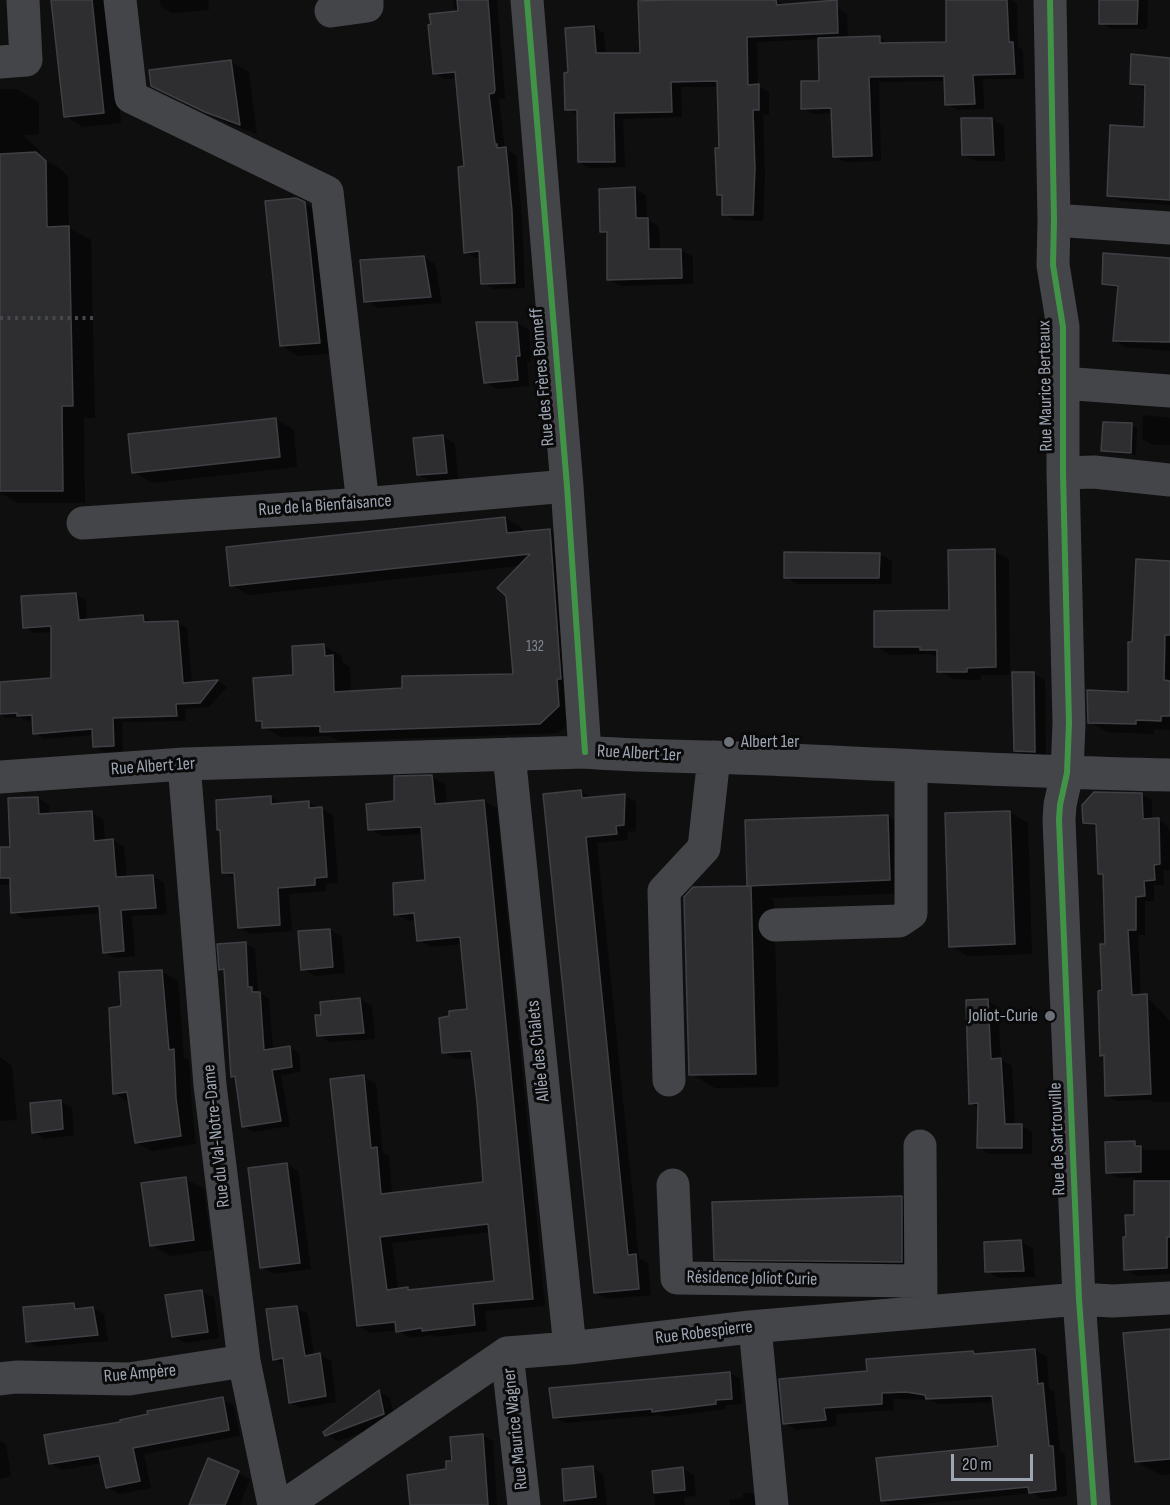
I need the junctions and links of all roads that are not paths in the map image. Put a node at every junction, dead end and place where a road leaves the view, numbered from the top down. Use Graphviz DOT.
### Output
graph roads {
  1 [pos="22,0"];
  2 [pos="120,0"];
  3 [pos="367,0"];
  4 [pos="527,0"];
  5 [pos="1050,0"];
  6 [pos="331,11"];
  7 [pos="0,62"];
  8 [pos="1054,220"];
  9 [pos="1170,228"];
  10 [pos="1062,383"];
  11 [pos="1170,391"];
  12 [pos="1062,473"];
  13 [pos="1170,480"];
  14 [pos="567,486"];
  15 [pos="363,504"];
  16 [pos="82,523"];
  17 [pos="585,752"];
  18 [pos="509,754"];
  19 [pos="714,757"];
  20 [pos="184,764"];
  21 [pos="911,766"];
  22 [pos="1067,773"];
  23 [pos="1170,775"];
  24 [pos="0,777"];
  25 [pos="775,925"];
  26 [pos="669,1080"];
  27 [pos="920,1146"];
  28 [pos="673,1185"];
  29 [pos="921,1297"];
  30 [pos="1170,1298"];
  31 [pos="1079,1299"];
  32 [pos="755,1327"];
  33 [pos="570,1348"];
  34 [pos="507,1353"];
  35 [pos="244,1361"];
  36 [pos="0,1379"];
  37 [pos="274,1505"];
  38 [pos="285,1505"];
  39 [pos="524,1505"];
  40 [pos="772,1505"];
  41 [pos="1094,1505"];
  1 -- 7 [label="street"];
  2 -- 15 [label="street"];
  3 -- 6 [label="street"];
  4 -- 14 [label="street, Rue des Frères Bonneff"];
  5 -- 8 [label="street, Rue Maurice Berteaux"];
  8 -- 9 [label="street"];
  8 -- 10 [label="street, Rue Maurice Berteaux"];
  10 -- 11 [label="street"];
  10 -- 12 [label="street, Rue Maurice Berteaux"];
  12 -- 13 [label="street"];
  12 -- 22 [label="street, Rue Maurice Berteaux"];
  14 -- 15 [label="street, Rue de la Bienfaisance"];
  14 -- 17 [label="street, Rue des Frères Bonneff"];
  15 -- 16 [label="street, Rue de la Bienfaisance"];
  17 -- 18 [label="street, Rue Albert 1er"];
  17 -- 19 [label="street, Rue Albert 1er"];
  18 -- 20 [label="street, Rue Albert 1er"];
  18 -- 33 [label="street, Allée des Châlets"];
  19 -- 21 [label="street, Rue Albert 1er"];
  19 -- 26 [label="street"];
  20 -- 24 [label="street, Rue Albert 1er"];
  20 -- 35 [label="street, Rue du Val-Notre-Dame"];
  21 -- 22 [label="street, Rue Albert 1er"];
  21 -- 25 [label="street"];
  22 -- 23 [label="street, Rue Albert 1er"];
  22 -- 31 [label="street, Rue de Sartrouville"];
  27 -- 29 [label="street"];
  28 -- 29 [label="street, Résidence Joliot Curie"];
  29 -- 31 [label="street, Rue Robespierre"];
  29 -- 32 [label="street, Rue Robespierre"];
  30 -- 31 [label="street, Rue Robespierre"];
  31 -- 41 [label="street, Rue de Sartrouville"];
  32 -- 33 [label="street, Rue Robespierre"];
  32 -- 40 [label="street"];
  33 -- 34 [label="street, Rue Robespierre"];
  34 -- 38 [label="street, Rue Robespierre"];
  34 -- 39 [label="street, Rue Maurice Wagner"];
  35 -- 36 [label="street, Rue Ampère"];
  35 -- 37 [label="street, Rue du Val-Notre-Dame"];
}
